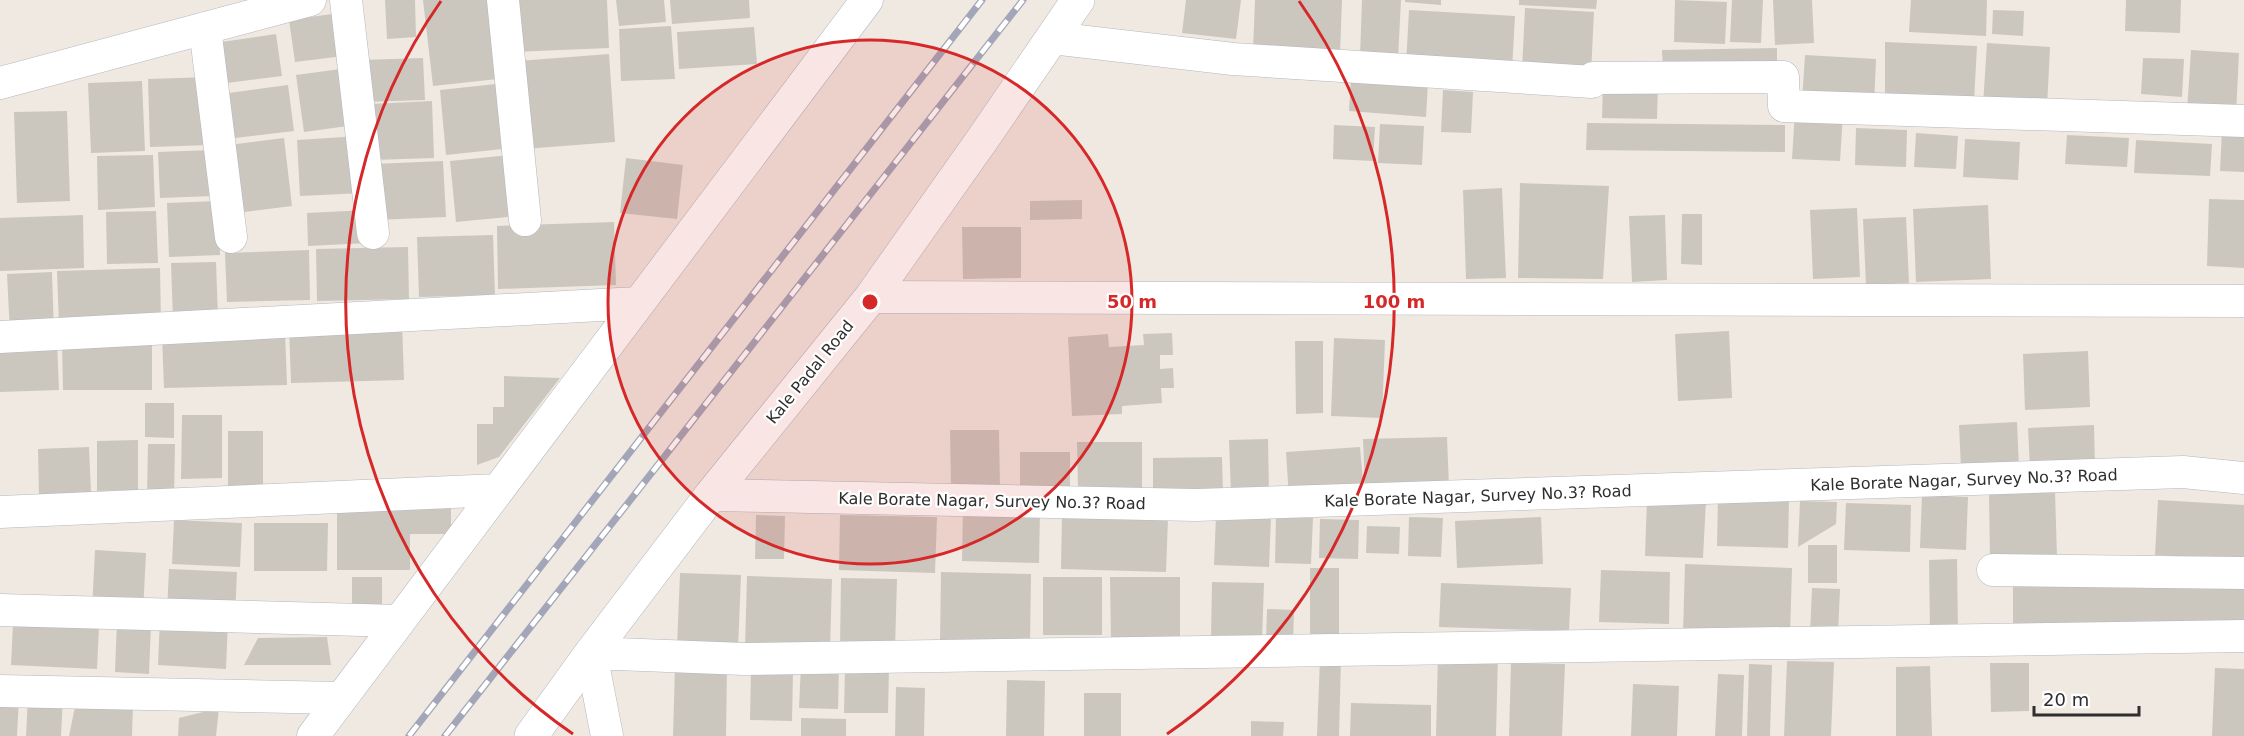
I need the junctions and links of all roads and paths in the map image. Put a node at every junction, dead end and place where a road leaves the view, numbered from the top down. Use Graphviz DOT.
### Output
graph roads {
  1 [pos="310,0"];
  2 [pos="346,0"];
  3 [pos="503,0"];
  4 [pos="867,0"];
  5 [pos="1078,0"];
  6 [pos="205,28"];
  7 [pos="1052,38"];
  8 [pos="0,83"];
  9 [pos="2244,121"];
  10 [pos="525,220"];
  11 [pos="373,233"];
  12 [pos="231,237"];
  13 [pos="871,297"];
  14 [pos="2244,301"];
  15 [pos="638,303"];
  16 [pos="0,336"];
  17 [pos="2244,478"];
  18 [pos="497,490"];
  19 [pos="711,495"];
  20 [pos="0,512"];
  21 [pos="1993,570"];
  22 [pos="2244,573"];
  23 [pos="0,610"];
  24 [pos="398,621"];
  25 [pos="2244,636"];
  26 [pos="591,653"];
  27 [pos="0,691"];
  28 [pos="341,698"];
  29 [pos="313,736"];
  30 [pos="531,736"];
  31 [pos="607,736"];
  1 -- 6 [label="street"];
  2 -- 11 [label="street"];
  3 -- 10 [label="street"];
  4 -- 15 [label="street"];
  5 -- 7 [label="street, Kale Padal Road"];
  6 -- 8 [label="street"];
  6 -- 12 [label="street"];
  7 -- 9 [label="street"];
  7 -- 13 [label="street, Kale Padal Road"];
  13 -- 14 [label="street"];
  13 -- 19 [label="street, Kale Padal Road"];
  15 -- 16 [label="street"];
  15 -- 18 [label="street"];
  17 -- 19 [label="street, Kale Borate Nagar, Survey No.3? Road"];
  18 -- 20 [label="street"];
  18 -- 24 [label="street"];
  19 -- 26 [label="street, Kale Padal Road"];
  21 -- 22 [label="street"];
  23 -- 24 [label="street"];
  24 -- 28 [label="street"];
  25 -- 26 [label="street"];
  26 -- 30 [label="street, Kale Padal Road"];
  26 -- 31 [label="street"];
  27 -- 28 [label="street"];
  28 -- 29 [label="street"];
}
